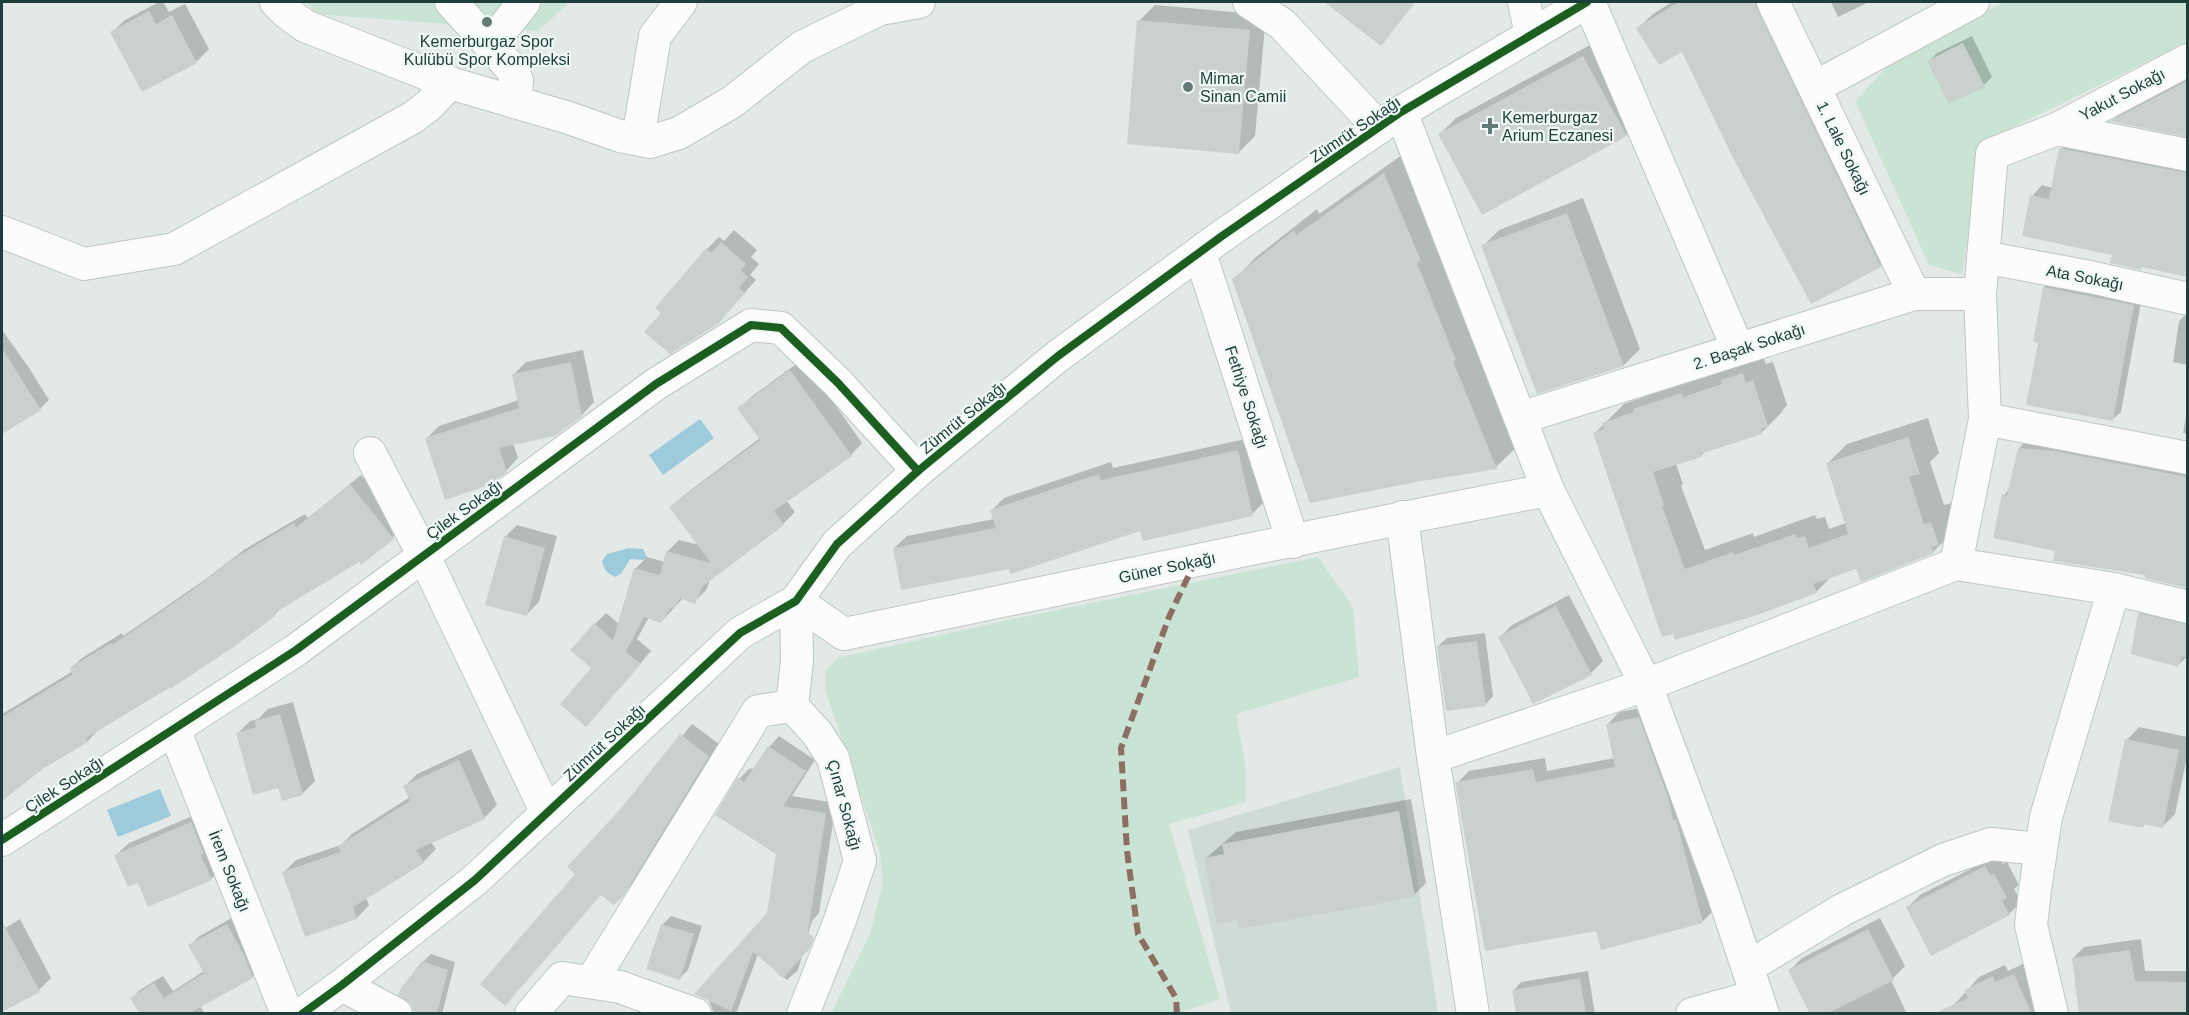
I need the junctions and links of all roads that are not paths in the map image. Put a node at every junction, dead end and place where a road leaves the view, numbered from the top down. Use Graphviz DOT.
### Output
graph roads {
  1 [pos="276,2"];
  2 [pos="452,2"];
  3 [pos="524,2"];
  4 [pos="681,2"];
  5 [pos="919,2"];
  6 [pos="1524,2"];
  7 [pos="1588,2"];
  8 [pos="1773,2"];
  9 [pos="1973,2"];
  10 [pos="1261,6"];
  11 [pos="1531,35"];
  12 [pos="491,44"];
  13 [pos="2187,60"];
  14 [pos="450,83"];
  15 [pos="1815,87"];
  16 [pos="515,102"];
  17 [pos="1390,120"];
  18 [pos="2057,129"];
  19 [pos="638,139"];
  20 [pos="2187,155"];
  21 [pos="2,232"];
  22 [pos="1200,253"];
  23 [pos="1983,257"];
  24 [pos="1914,294"];
  25 [pos="1980,294"];
  26 [pos="2187,299"];
  27 [pos="1738,350"];
  28 [pos="1520,418"];
  29 [pos="1985,419"];
  30 [pos="370,453"];
  31 [pos="2187,458"];
  32 [pos="918,471"];
  33 [pos="1548,490"];
  34 [pos="1402,517"];
  35 [pos="1293,542"];
  36 [pos="424,556"];
  37 [pos="1956,564"];
  38 [pos="2114,589"];
  39 [pos="796,601"];
  40 [pos="2187,607"];
  41 [pos="844,634"];
  42 [pos="798,661"];
  43 [pos="1646,685"];
  44 [pos="792,706"];
  45 [pos="174,729"];
  46 [pos="1433,757"];
  47 [pos="547,813"];
  48 [pos="2,840"];
  49 [pos="2042,849"];
  50 [pos="1748,967"];
  51 [pos="591,982"];
  52 [pos="342,985"];
  53 [pos="1760,1005"];
  54 [pos="287,1014"];
  55 [pos="302,1014"];
  56 [pos="396,1014"];
  57 [pos="531,1014"];
  58 [pos="695,1014"];
  59 [pos="803,1014"];
  60 [pos="1473,1014"];
  61 [pos="1692,1014"];
  62 [pos="2052,1014"];
  1 -- 14 [label="street"];
  2 -- 12 [label="street"];
  3 -- 12 [label="street"];
  4 -- 19 [label="street"];
  5 -- 19 [label="street"];
  6 -- 11 [label="street"];
  7 -- 11 [label="street, Zümrüt Sokağı"];
  7 -- 27 [label="street"];
  8 -- 15 [label="street, 1. Lale Sokağı"];
  9 -- 15 [label="street"];
  10 -- 17 [label="street"];
  11 -- 17 [label="street, Zümrüt Sokağı"];
  12 -- 16 [label="street"];
  13 -- 18 [label="street, Yakut Sokağı"];
  14 -- 16 [label="street"];
  14 -- 21 [label="street"];
  15 -- 24 [label="street, 1. Lale Sokağı"];
  16 -- 19 [label="street"];
  17 -- 22 [label="street, Zümrüt Sokağı"];
  17 -- 28 [label="street"];
  18 -- 20 [label="street"];
  18 -- 23 [label="street, Yakut Sokağı"];
  22 -- 32 [label="street, Zümrüt Sokağı"];
  22 -- 35 [label="street, Fethiye Sokağı"];
  23 -- 25 [label="street"];
  23 -- 26 [label="street, Ata Sokağı"];
  24 -- 25 [label="street, 2. Başak Sokağı"];
  24 -- 27 [label="street, 2. Başak Sokağı"];
  25 -- 29 [label="street"];
  27 -- 28 [label="street, 2. Başak Sokağı"];
  28 -- 33 [label="street"];
  29 -- 31 [label="street"];
  29 -- 37 [label="street"];
  30 -- 36 [label="street"];
  32 -- 36 [label="street, Çilek Sokağı"];
  32 -- 39 [label="street, Zümrüt Sokağı"];
  33 -- 34 [label="street, Güner Sokağı"];
  33 -- 43 [label="street"];
  34 -- 35 [label="street, Güner Sokağı"];
  34 -- 46 [label="street"];
  35 -- 41 [label="street, Güner Sokağı"];
  36 -- 45 [label="street, Çilek Sokağı"];
  36 -- 47 [label="street"];
  37 -- 38 [label="street"];
  37 -- 43 [label="street"];
  38 -- 40 [label="street"];
  38 -- 49 [label="street"];
  39 -- 41 [label="street"];
  39 -- 42 [label="street"];
  39 -- 47 [label="street, Zümrüt Sokağı"];
  41 -- 42 [label="street, Güner Sokağı"];
  42 -- 44 [label="street"];
  43 -- 46 [label="street"];
  43 -- 50 [label="street"];
  44 -- 51 [label="street"];
  44 -- 59 [label="street, Çınar Sokağı"];
  45 -- 48 [label="street, Çilek Sokağı"];
  45 -- 54 [label="street, İrem Sokağı"];
  46 -- 60 [label="street"];
  47 -- 52 [label="street, Zümrüt Sokağı"];
  49 -- 50 [label="street"];
  49 -- 62 [label="street"];
  50 -- 53 [label="street"];
  51 -- 57 [label="street"];
  51 -- 58 [label="street"];
  52 -- 55 [label="street, Zümrüt Sokağı"];
  52 -- 56 [label="street"];
  53 -- 61 [label="street"];
}
